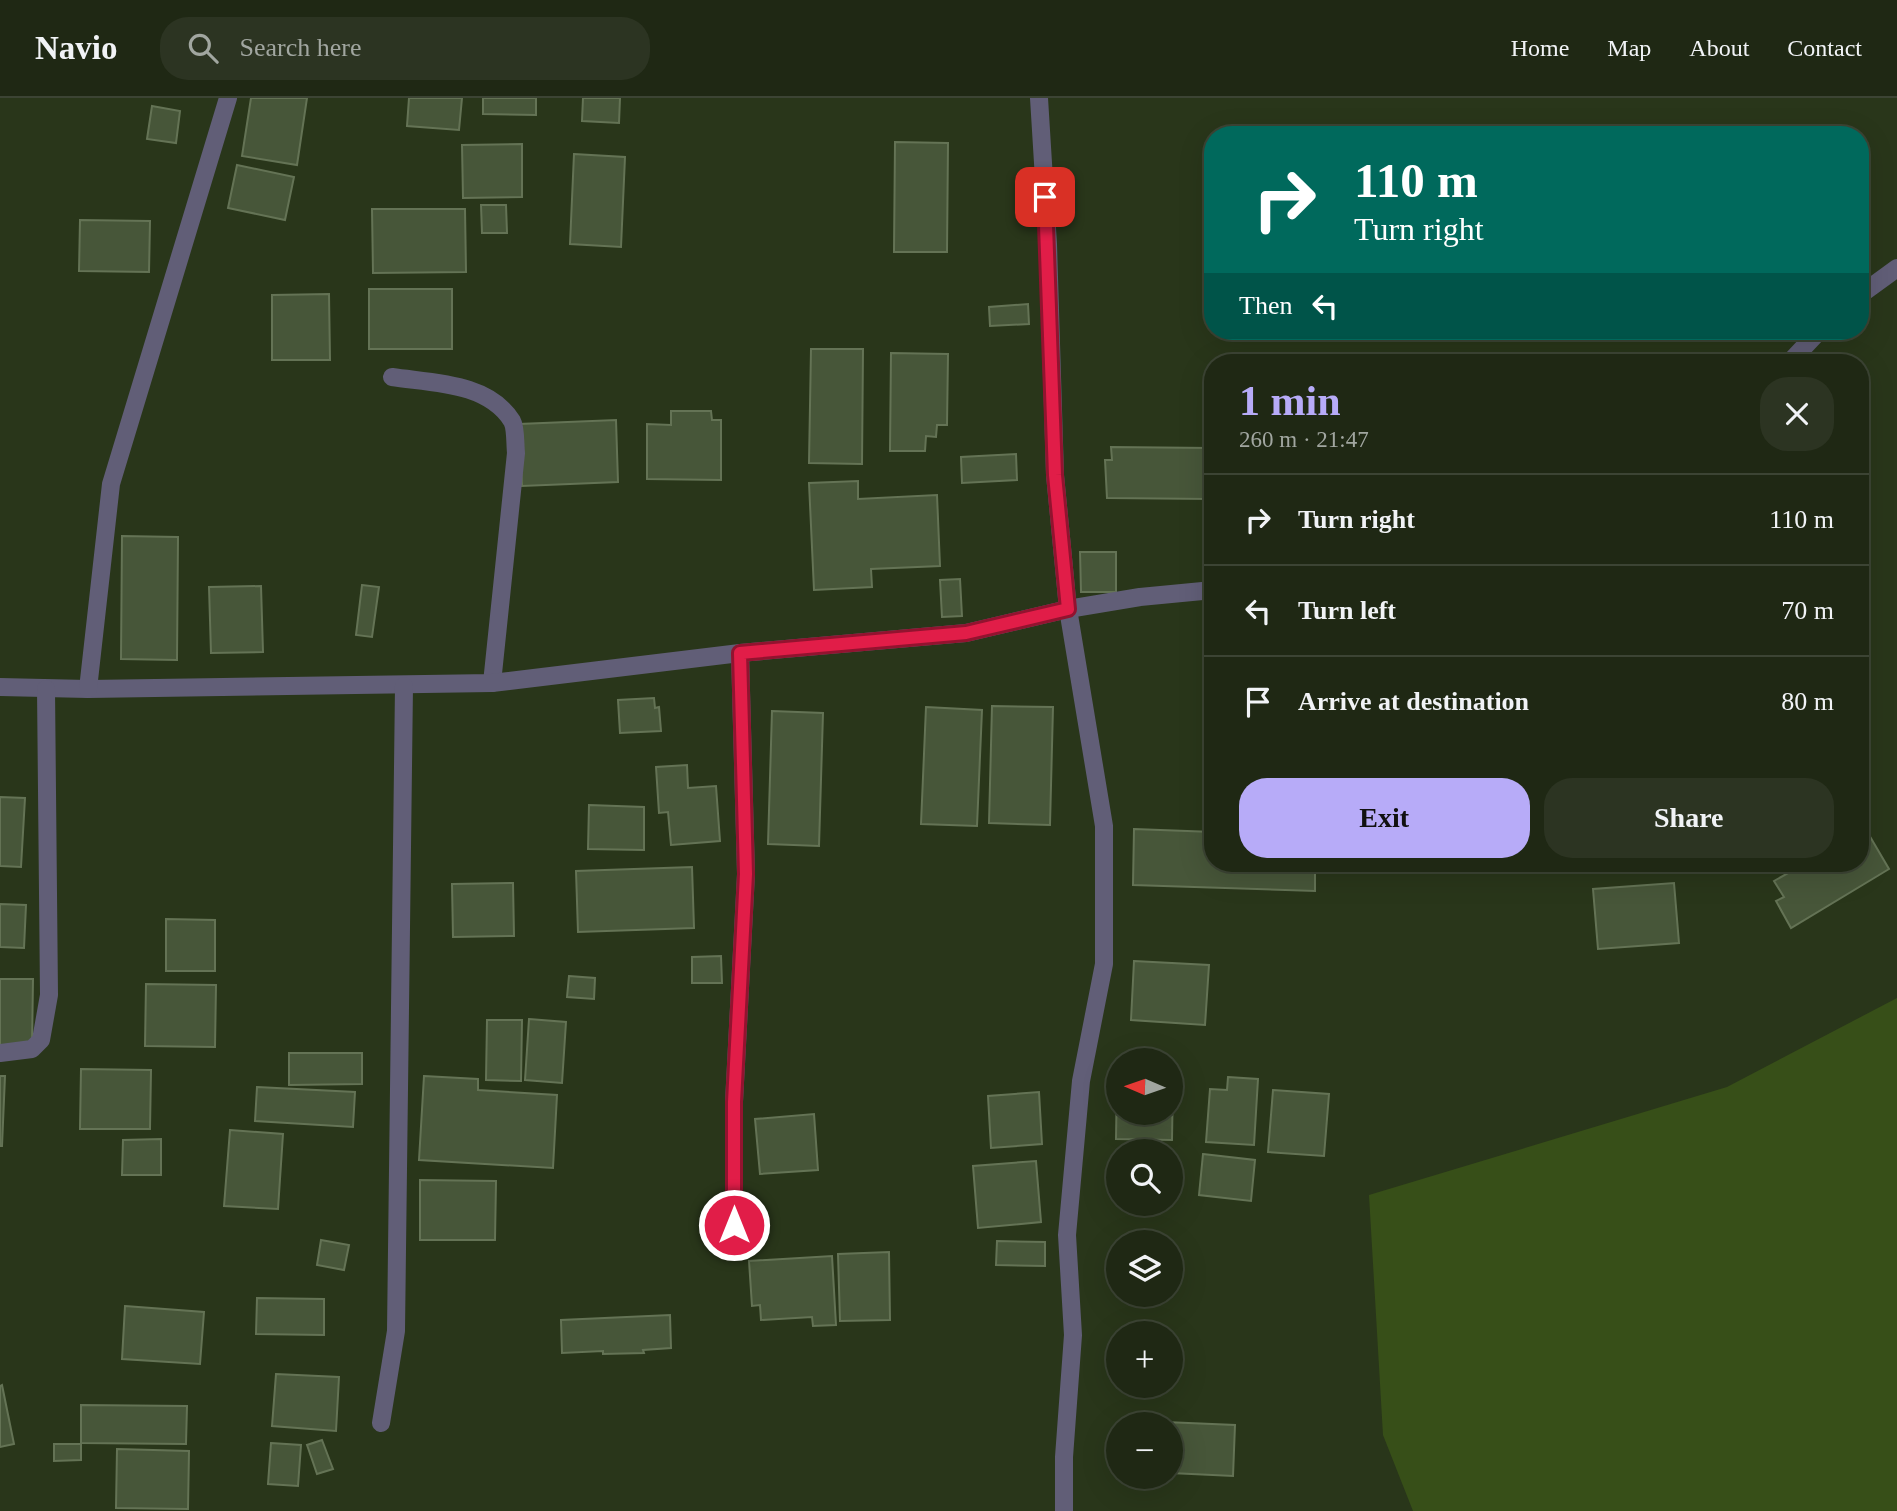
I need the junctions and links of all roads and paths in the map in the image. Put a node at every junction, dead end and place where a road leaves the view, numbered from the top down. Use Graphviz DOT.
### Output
graph roads {
  1 [pos="228,98"];
  2 [pos="1039,98"];
  3 [pos="1897,268"];
  4 [pos="1869,288"];
  5 [pos="1811,340"];
  6 [pos="1797,354"];
  7 [pos="392,377"];
  8 [pos="1204,591"];
  9 [pos="1068,609"];
  10 [pos="740,653"];
  11 [pos="492,682"];
  12 [pos="404,686"];
  13 [pos="0,687"];
  14 [pos="46,689"];
  15 [pos="88,689"];
  16 [pos="0,1053"];
  17 [pos="734,1250"];
  18 [pos="382,1423"];
  19 [pos="1063,1511"];
  1 -- 15 [label="street"];
  2 -- 9 [label="street"];
  3 -- 4 [label="street"];
  5 -- 6 [label="street"];
  7 -- 11 [label="street"];
  8 -- 9 [label="street"];
  9 -- 10 [label="street"];
  9 -- 19 [label="street"];
  10 -- 11 [label="street"];
  10 -- 17 [label="street"];
  11 -- 12 [label="street"];
  12 -- 15 [label="street"];
  12 -- 18 [label="street"];
  13 -- 14 [label="street"];
  14 -- 15 [label="street"];
  14 -- 16 [label="street"];
}
